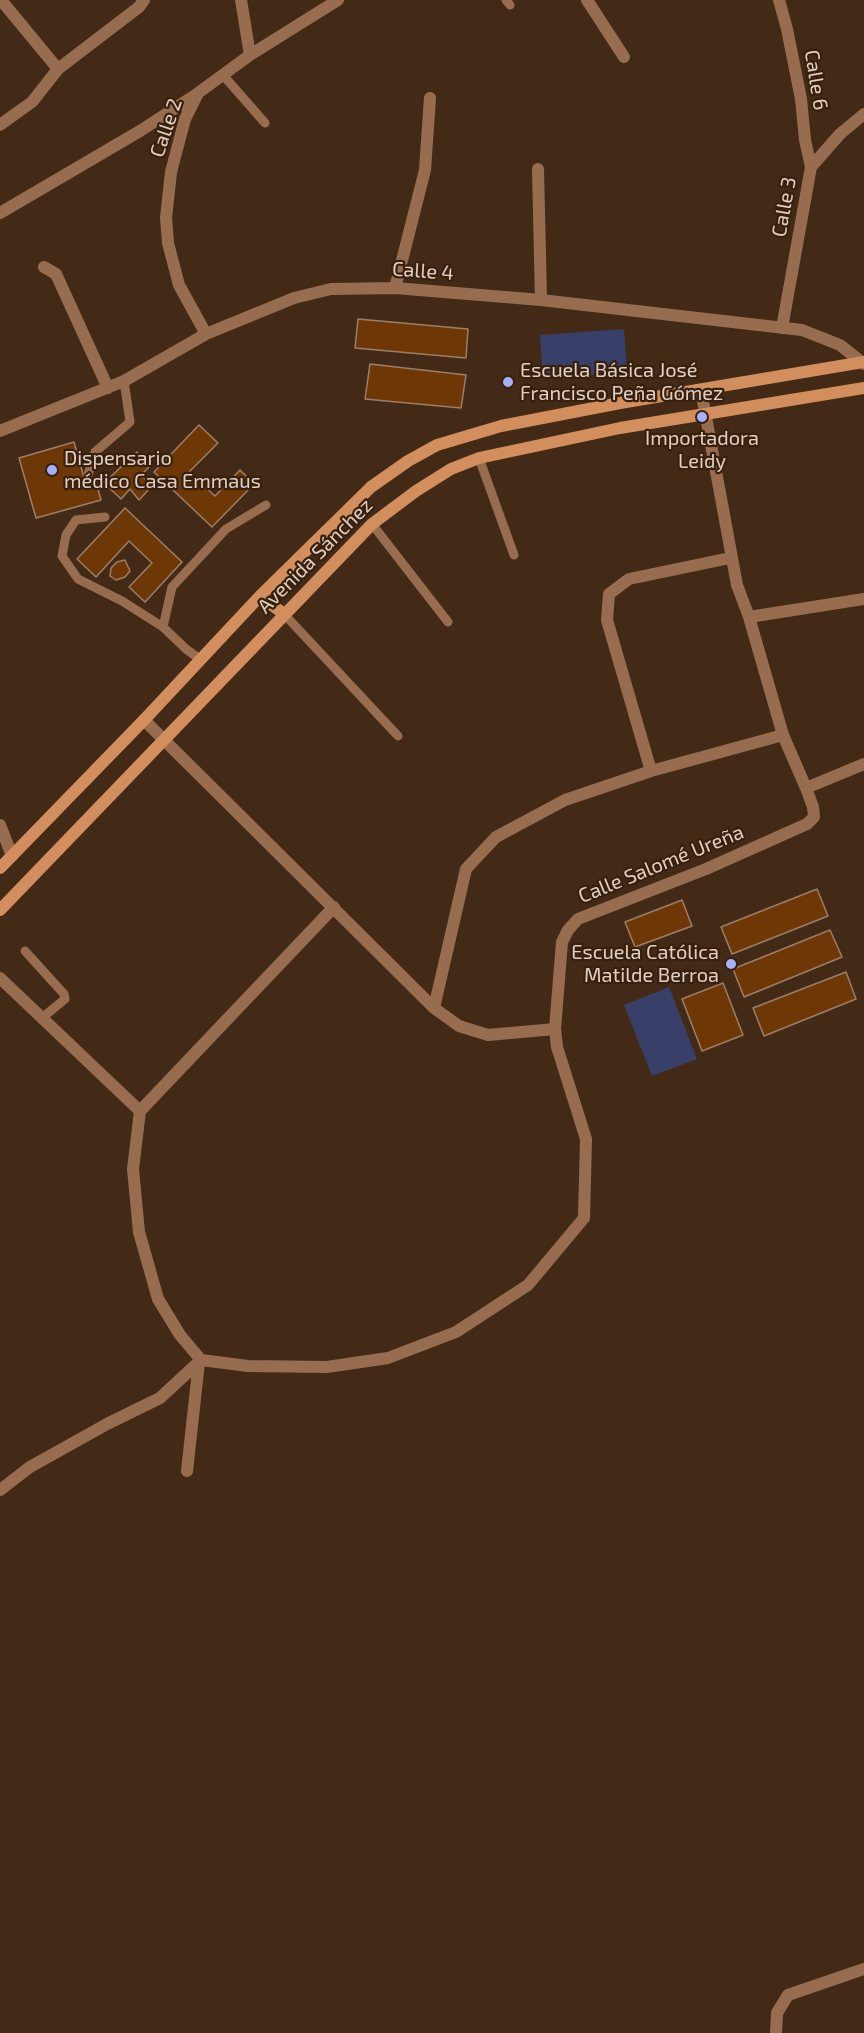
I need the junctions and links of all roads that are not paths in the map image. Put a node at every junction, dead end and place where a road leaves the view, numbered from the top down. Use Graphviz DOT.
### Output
graph roads {
  1 [pos="1,0"];
  2 [pos="144,0"];
  3 [pos="241,0"];
  4 [pos="338,0"];
  5 [pos="587,0"];
  6 [pos="779,0"];
  7 [pos="250,55"];
  8 [pos="624,57"];
  9 [pos="58,69"];
  10 [pos="223,75"];
  11 [pos="198,93"];
  12 [pos="430,98"];
  13 [pos="864,114"];
  14 [pos="266,123"];
  15 [pos="0,125"];
  16 [pos="811,167"];
  17 [pos="538,169"];
  18 [pos="0,213"];
  19 [pos="44,267"];
  20 [pos="395,288"];
  21 [pos="541,300"];
  22 [pos="782,328"];
  23 [pos="206,334"];
  24 [pos="863,363"];
  25 [pos="124,381"];
  26 [pos="108,388"];
  27 [pos="864,388"];
  28 [pos="701,390"];
  29 [pos="705,415"];
  30 [pos="0,431"];
  31 [pos="479,458"];
  32 [pos="88,475"];
  33 [pos="266,505"];
  34 [pos="105,518"];
  35 [pos="372,524"];
  36 [pos="514,555"];
  37 [pos="730,558"];
  38 [pos="260,596"];
  39 [pos="864,599"];
  40 [pos="284,614"];
  41 [pos="749,617"];
  42 [pos="448,622"];
  43 [pos="163,627"];
  44 [pos="201,660"];
  45 [pos="144,720"];
  46 [pos="783,735"];
  47 [pos="398,736"];
  48 [pos="164,740"];
  49 [pos="864,764"];
  50 [pos="651,771"];
  51 [pos="806,788"];
  52 [pos="0,825"];
  53 [pos="12,856"];
  54 [pos="0,868"];
  55 [pos="334,907"];
  56 [pos="0,910"];
  57 [pos="25,951"];
  58 [pos="0,978"];
  59 [pos="434,1008"];
  60 [pos="42,1018"];
  61 [pos="555,1029"];
  62 [pos="140,1111"];
  63 [pos="200,1361"];
  64 [pos="187,1471"];
  65 [pos="0,1490"];
  66 [pos="864,1969"];
  67 [pos="776,2033"];
  1 -- 9 [label="street"];
  2 -- 9 [label="street"];
  3 -- 7 [label="street"];
  4 -- 7 [label="street, Calle 2"];
  5 -- 8 [label="street"];
  6 -- 16 [label="street, Calle 6"];
  7 -- 10 [label="street, Calle 2"];
  9 -- 15 [label="street"];
  10 -- 11 [label="street, Calle 2"];
  10 -- 14 [label="lane"];
  11 -- 18 [label="street"];
  11 -- 23 [label="street, Calle 2"];
  12 -- 20 [label="street"];
  13 -- 16 [label="street, Calle 3"];
  16 -- 22 [label="street, Calle 3"];
  17 -- 21 [label="street"];
  19 -- 26 [label="street"];
  20 -- 21 [label="street, Calle 4"];
  20 -- 23 [label="street, Calle 4"];
  21 -- 22 [label="street, Calle 4"];
  22 -- 24 [label="street, Calle 4"];
  23 -- 25 [label="street, Calle 4"];
  24 -- 28 [label="street, Avenida Sánchez"];
  25 -- 26 [label="street, Calle 4"];
  25 -- 32 [label="lane"];
  26 -- 30 [label="street, Calle 4"];
  27 -- 29 [label="street, Avenida Sánchez"];
  28 -- 29 [label="street, Calle Salomé Ureña"];
  28 -- 38 [label="street, Avenida Sánchez"];
  29 -- 31 [label="street, Avenida Sánchez"];
  29 -- 37 [label="street, Calle Salomé Ureña"];
  31 -- 35 [label="street, Avenida Sánchez"];
  31 -- 36 [label="lane"];
  33 -- 43 [label="lane"];
  34 -- 43 [label="lane"];
  35 -- 40 [label="street, Avenida Sánchez"];
  35 -- 42 [label="lane"];
  37 -- 41 [label="street, Calle Salomé Ureña"];
  37 -- 50 [label="street"];
  38 -- 40 [label="street"];
  38 -- 44 [label="street, Avenida Sánchez"];
  39 -- 41 [label="street"];
  40 -- 47 [label="lane"];
  40 -- 48 [label="street, Avenida Sánchez"];
  41 -- 46 [label="street, Calle Salomé Ureña"];
  43 -- 44 [label="lane"];
  44 -- 45 [label="street, Avenida Sánchez"];
  45 -- 48 [label="street"];
  45 -- 53 [label="street, Avenida Sánchez"];
  46 -- 50 [label="street"];
  46 -- 51 [label="street, Calle Salomé Ureña"];
  48 -- 55 [label="street"];
  48 -- 56 [label="street, Avenida Sánchez"];
  49 -- 51 [label="street"];
  50 -- 59 [label="street"];
  51 -- 61 [label="street, Calle Salomé Ureña"];
  52 -- 53 [label="street"];
  53 -- 54 [label="street, Avenida Sánchez"];
  55 -- 59 [label="street"];
  55 -- 62 [label="street"];
  57 -- 60 [label="lane"];
  58 -- 60 [label="street"];
  59 -- 61 [label="street"];
  60 -- 62 [label="street"];
  61 -- 63 [label="street, Calle Salomé Ureña"];
  62 -- 63 [label="street"];
  63 -- 64 [label="street"];
  63 -- 65 [label="street"];
  66 -- 67 [label="street"];
}
